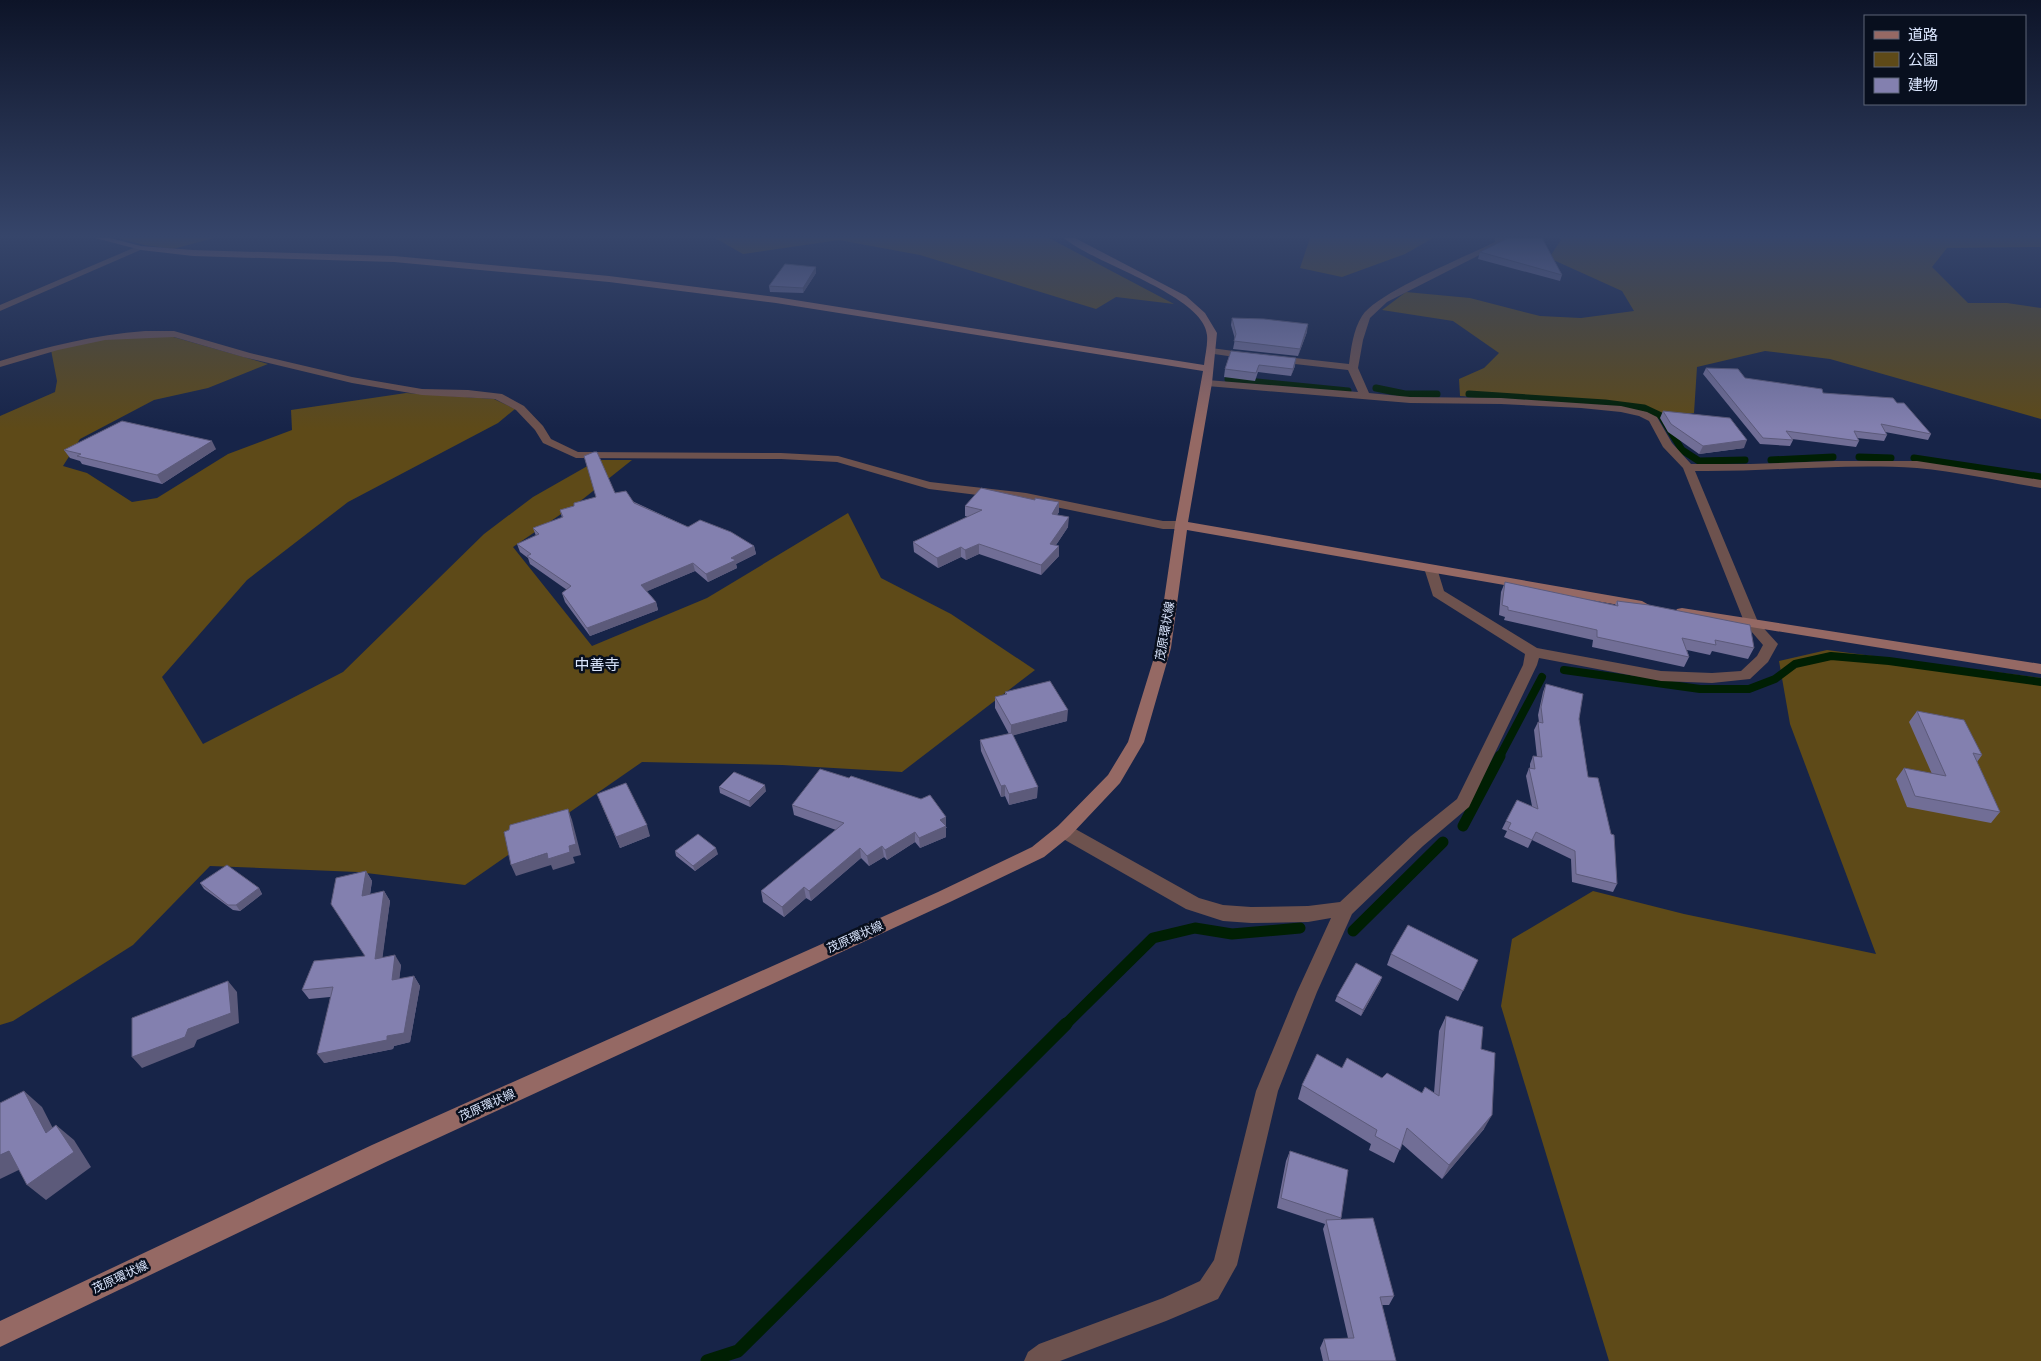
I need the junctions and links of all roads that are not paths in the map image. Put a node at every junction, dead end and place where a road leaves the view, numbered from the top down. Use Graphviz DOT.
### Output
graph roads {
  1 [pos="15,302"];
  2 [pos="786,302"];
  3 [pos="1187,302"];
  4 [pos="1382,302"];
  5 [pos="0,308"];
  6 [pos="0,364"];
  7 [pos="1209,367"];
  8 [pos="1353,368"];
  9 [pos="1365,396"];
  10 [pos="1688,467"];
  11 [pos="2041,484"];
  12 [pos="1180,526"];
  13 [pos="1431,568"];
  14 [pos="1752,624"];
  15 [pos="1533,652"];
  16 [pos="2041,669"];
  17 [pos="1064,831"];
  18 [pos="1344,909"];
  19 [pos="0,1334"];
  20 [pos="1037,1361"];
  1 -- 5 [label="street"];
  2 -- 7 [label="street"];
  3 -- 7 [label="street, 茂原環状線"];
  4 -- 8 [label="street"];
  6 -- 12 [label="street"];
  7 -- 8 [label="street"];
  7 -- 9 [label="street"];
  7 -- 12 [label="street, 茂原環状線"];
  8 -- 9 [label="street"];
  9 -- 10 [label="street"];
  10 -- 11 [label="street"];
  10 -- 14 [label="street"];
  12 -- 13 [label="street"];
  12 -- 17 [label="street, 茂原環状線"];
  13 -- 14 [label="street"];
  13 -- 15 [label="street"];
  14 -- 15 [label="street"];
  14 -- 16 [label="street"];
  15 -- 18 [label="street"];
  17 -- 18 [label="street"];
  17 -- 19 [label="street, 茂原環状線"];
  18 -- 20 [label="street"];
}
